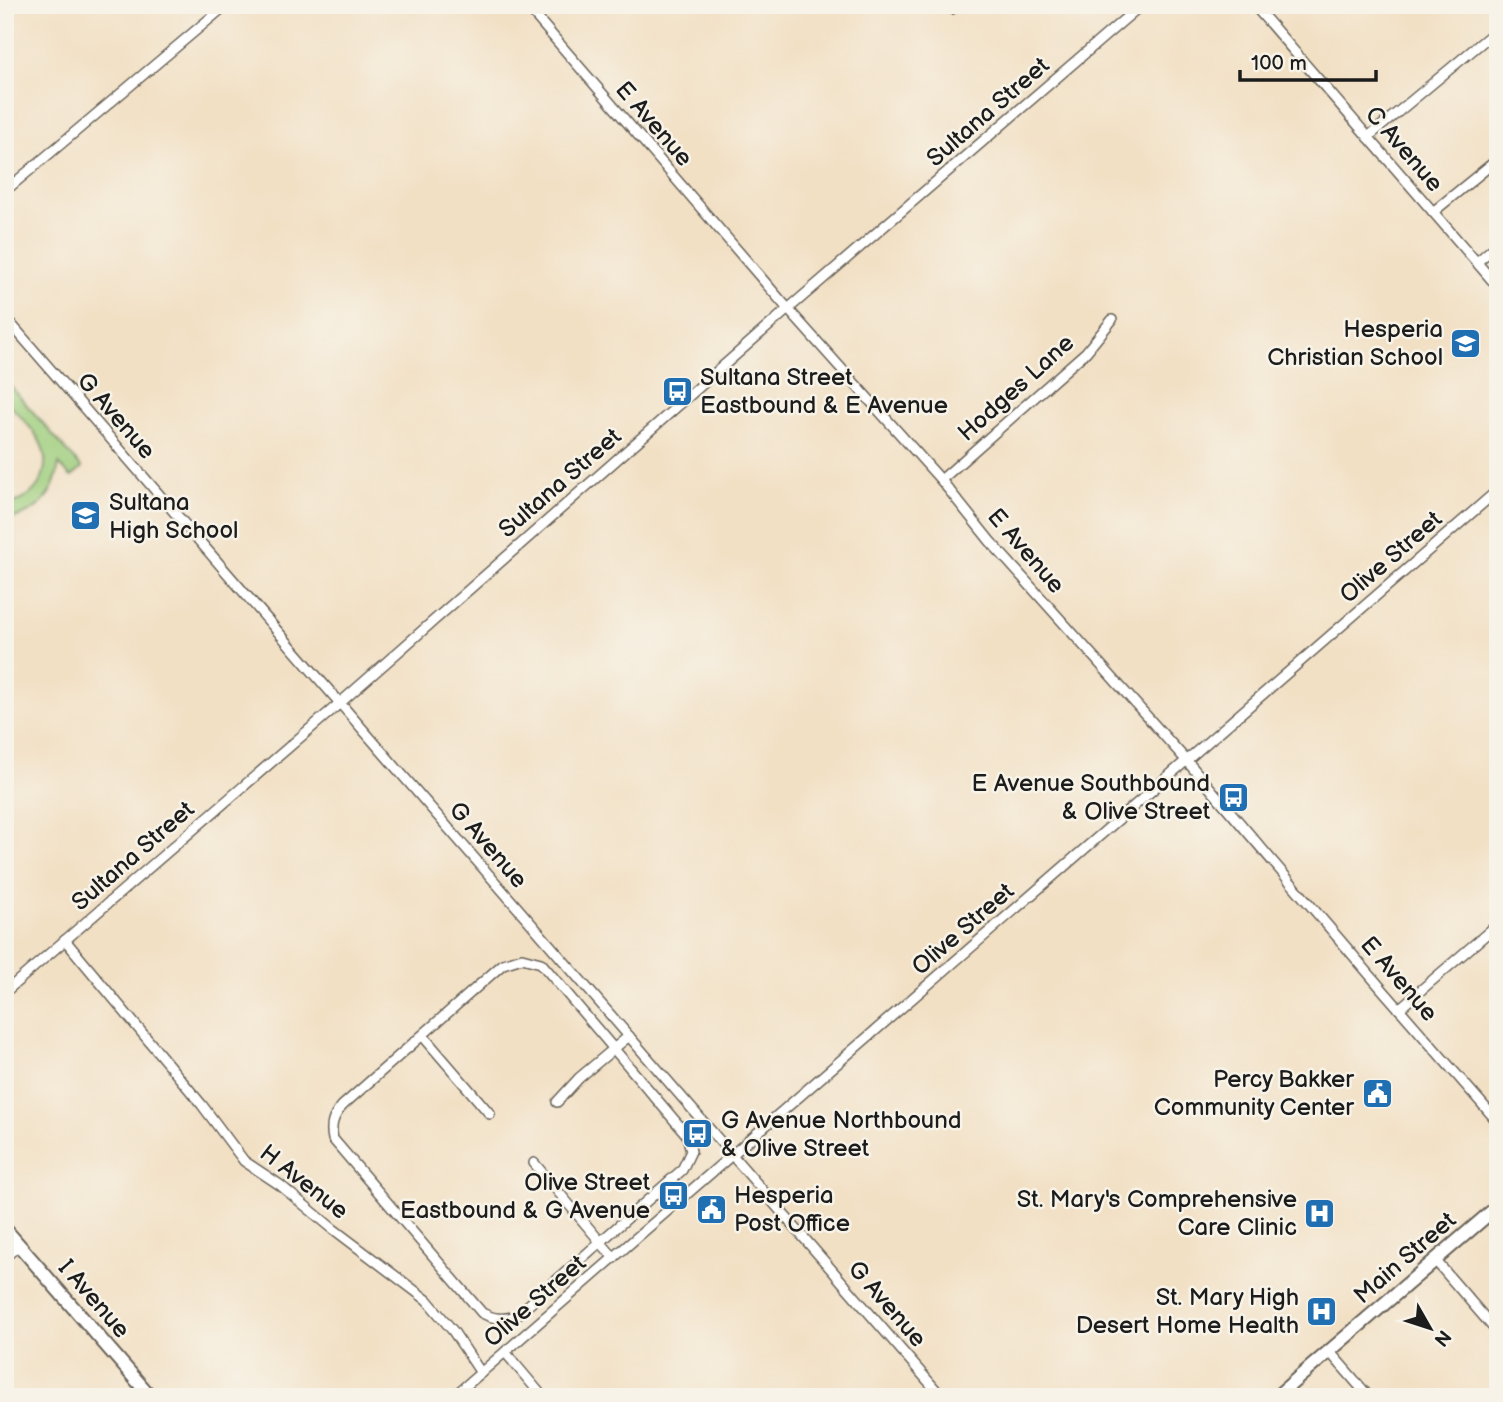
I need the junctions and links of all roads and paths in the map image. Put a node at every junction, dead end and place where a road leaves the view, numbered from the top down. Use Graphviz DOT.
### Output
graph roads {
  1 [pos="226,5"];
  2 [pos="526,5"];
  3 [pos="1141,5"];
  4 [pos="1254,5"];
  5 [pos="1498,29"];
  6 [pos="1368,137"];
  7 [pos="1498,159"];
  8 [pos="5,191"];
  9 [pos="1433,212"];
  10 [pos="1498,244"];
  11 [pos="1476,262"];
  12 [pos="1498,287"];
  13 [pos="788,309"];
  14 [pos="5,317"];
  15 [pos="1112,320"];
  16 [pos="941,480"];
  17 [pos="1498,490"];
  18 [pos="341,703"];
  19 [pos="1186,760"];
  20 [pos="1498,924"];
  21 [pos="65,940"];
  22 [pos="5,992"];
  23 [pos="1399,1009"];
  24 [pos="423,1036"];
  25 [pos="629,1036"];
  26 [pos="614,1048"];
  27 [pos="557,1102"];
  28 [pos="490,1114"];
  29 [pos="1498,1122"];
  30 [pos="733,1155"];
  31 [pos="534,1163"];
  32 [pos="1498,1206"];
  33 [pos="5,1229"];
  34 [pos="600,1241"];
  35 [pos="19,1245"];
  36 [pos="5,1257"];
  37 [pos="614,1258"];
  38 [pos="1435,1260"];
  39 [pos="1498,1333"];
  40 [pos="1329,1351"];
  41 [pos="505,1352"];
  42 [pos="481,1373"];
  43 [pos="150,1396"];
  44 [pos="453,1397"];
  45 [pos="543,1397"];
  46 [pos="942,1397"];
  47 [pos="1276,1397"];
  48 [pos="1369,1397"];
  1 -- 8 [label="street"];
  2 -- 13 [label="street, E Avenue"];
  3 -- 13 [label="street, Sultana Street"];
  4 -- 6 [label="street, C Avenue"];
  5 -- 6 [label="street"];
  6 -- 9 [label="street, C Avenue"];
  7 -- 9 [label="street"];
  9 -- 11 [label="street, C Avenue"];
  10 -- 11 [label="street"];
  11 -- 12 [label="street, C Avenue"];
  13 -- 16 [label="street, E Avenue"];
  13 -- 18 [label="street, Sultana Street"];
  14 -- 18 [label="street, G Avenue"];
  15 -- 16 [label="street, Hodges Lane"];
  16 -- 19 [label="street, E Avenue"];
  17 -- 19 [label="street, Olive Street"];
  18 -- 21 [label="street, Sultana Street"];
  18 -- 25 [label="street, G Avenue"];
  19 -- 23 [label="street, E Avenue"];
  19 -- 30 [label="street, Olive Street"];
  20 -- 23 [label="street"];
  21 -- 22 [label="street, Sultana Street"];
  21 -- 42 [label="street, H Avenue"];
  23 -- 29 [label="street, E Avenue"];
  24 -- 26 [label="street"];
  24 -- 28 [label="street"];
  24 -- 34 [label="street"];
  25 -- 26 [label="street"];
  25 -- 30 [label="street, G Avenue"];
  26 -- 27 [label="street"];
  26 -- 34 [label="street"];
  30 -- 37 [label="street, Olive Street"];
  30 -- 46 [label="street, G Avenue"];
  31 -- 34 [label="street"];
  32 -- 38 [label="main road, Main Street"];
  33 -- 35 [label="main road, I Avenue"];
  34 -- 37 [label="street"];
  35 -- 36 [label="street"];
  35 -- 43 [label="main road, I Avenue"];
  37 -- 41 [label="street, Olive Street"];
  38 -- 39 [label="street"];
  38 -- 40 [label="main road, Main Street"];
  40 -- 47 [label="main road, Main Street"];
  40 -- 48 [label="street"];
  41 -- 42 [label="street, Olive Street"];
  41 -- 45 [label="street"];
  42 -- 44 [label="street, Olive Street"];
}
